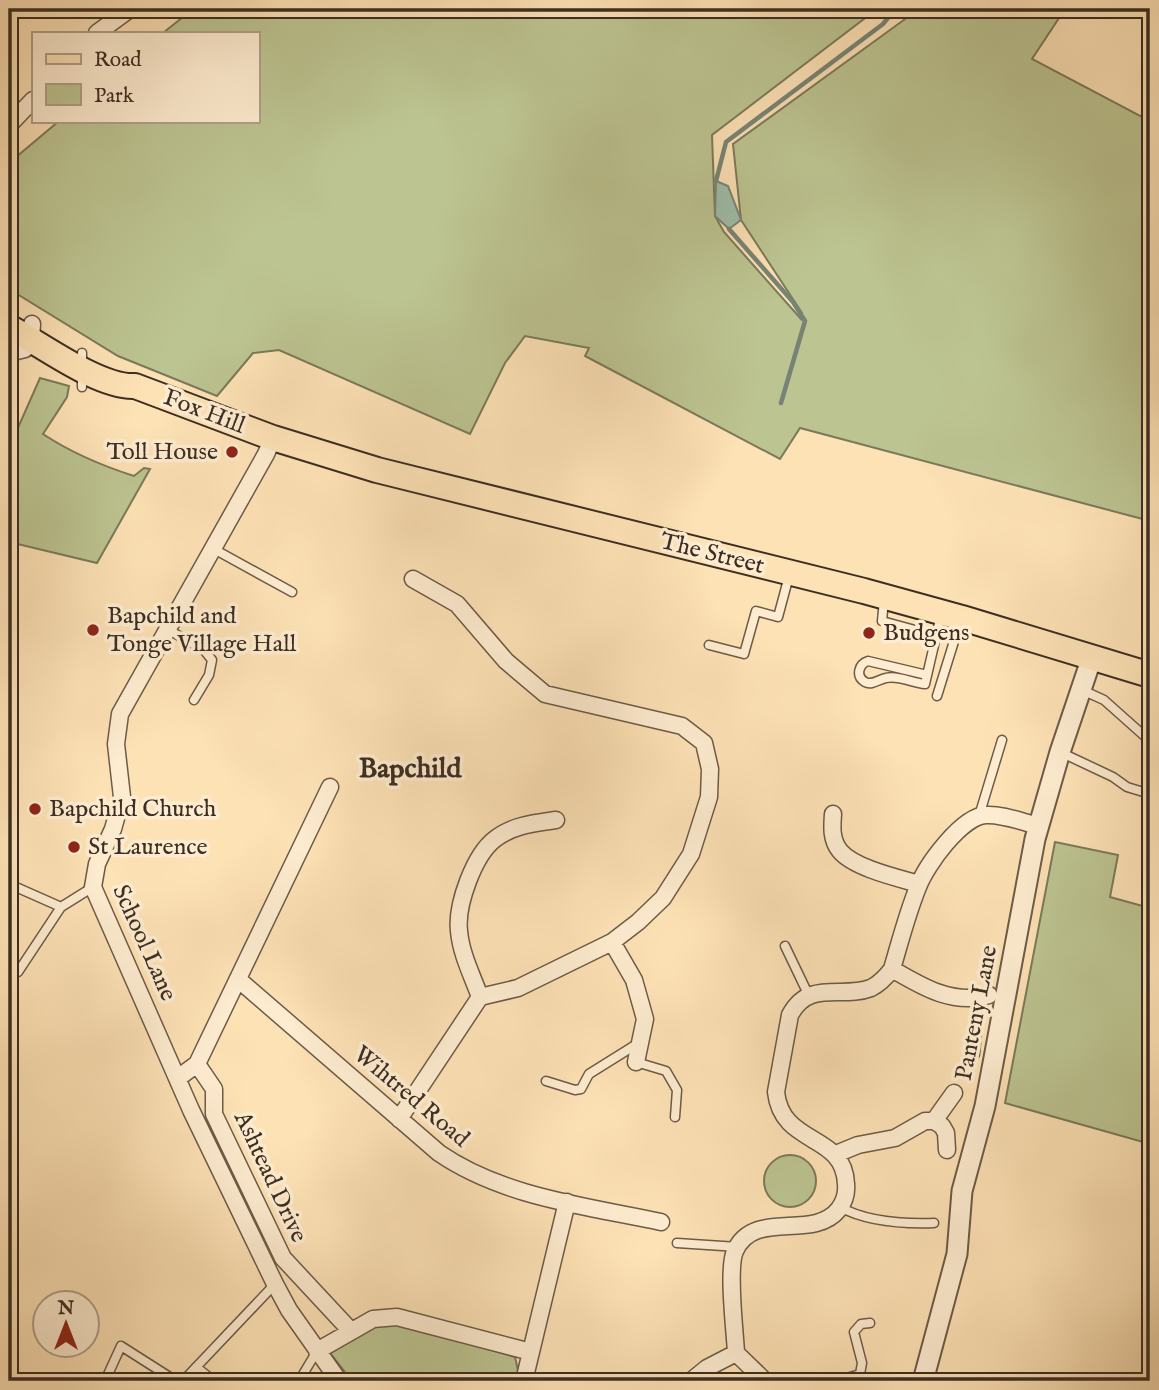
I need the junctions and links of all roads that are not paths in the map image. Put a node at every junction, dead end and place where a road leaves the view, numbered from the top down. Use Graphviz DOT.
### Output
graph roads {
  1 [pos="130,9"];
  2 [pos="98,32"];
  3 [pos="32,101"];
  4 [pos="9,125"];
  5 [pos="9,309"];
  6 [pos="24,330"];
  7 [pos="9,353"];
  8 [pos="273,438"];
  9 [pos="212,548"];
  10 [pos="790,573"];
  11 [pos="413,579"];
  12 [pos="292,592"];
  13 [pos="947,622"];
  14 [pos="167,629"];
  15 [pos="709,645"];
  16 [pos="1092,657"];
  17 [pos="927,674"];
  18 [pos="1150,675"];
  19 [pos="1082,690"];
  20 [pos="937,696"];
  21 [pos="194,700"];
  22 [pos="1002,740"];
  23 [pos="1150,741"];
  24 [pos="1060,752"];
  25 [pos="330,787"];
  26 [pos="1150,794"];
  27 [pos="833,814"];
  28 [pos="979,816"];
  29 [pos="556,820"];
  30 [pos="1039,826"];
  31 [pos="9,884"];
  32 [pos="919,884"];
  33 [pos="93,887"];
  34 [pos="61,907"];
  35 [pos="612,942"];
  36 [pos="785,946"];
  37 [pos="892,969"];
  38 [pos="9,975"];
  39 [pos="239,980"];
  40 [pos="809,996"];
  41 [pos="982,996"];
  42 [pos="480,997"];
  43 [pos="640,1042"];
  44 [pos="975,1054"];
  45 [pos="636,1062"];
  46 [pos="197,1064"];
  47 [pos="178,1078"];
  48 [pos="546,1081"];
  49 [pos="954,1093"];
  50 [pos="675,1117"];
  51 [pos="399,1119"];
  52 [pos="934,1121"];
  53 [pos="947,1150"];
  54 [pos="836,1154"];
  55 [pos="567,1202"];
  56 [pos="840,1207"];
  57 [pos="661,1222"];
  58 [pos="934,1223"];
  59 [pos="677,1243"];
  60 [pos="738,1247"];
  61 [pos="275,1284"];
  62 [pos="870,1322"];
  63 [pos="350,1331"];
  64 [pos="317,1351"];
  65 [pos="531,1353"];
  66 [pos="736,1353"];
  67 [pos="196,1367"];
  68 [pos="105,1381"];
  69 [pos="176,1381"];
  70 [pos="183,1381"];
  71 [pos="214,1381"];
  72 [pos="299,1381"];
  73 [pos="339,1381"];
  74 [pos="524,1381"];
  75 [pos="691,1381"];
  76 [pos="765,1381"];
  77 [pos="837,1381"];
  78 [pos="923,1381"];
  1 -- 2 [label="street"];
  3 -- 4 [label="street"];
  5 -- 6 [label="main road, Fox Hill"];
  6 -- 7 [label="street"];
  6 -- 8 [label="main road, Fox Hill"];
  8 -- 9 [label="street, School Lane"];
  8 -- 10 [label="main road, The Street"];
  9 -- 12 [label="lane"];
  9 -- 14 [label="street, School Lane"];
  10 -- 13 [label="main road, The Street"];
  10 -- 15 [label="lane"];
  11 -- 35 [label="street"];
  13 -- 16 [label="main road, The Street"];
  13 -- 17 [label="lane"];
  13 -- 20 [label="lane"];
  14 -- 21 [label="lane"];
  14 -- 33 [label="street, School Lane"];
  16 -- 18 [label="main road, The Street"];
  16 -- 19 [label="street, Panteny Lane"];
  17 -- 17 [label="lane"];
  19 -- 23 [label="lane"];
  19 -- 24 [label="street, Panteny Lane"];
  22 -- 28 [label="lane"];
  24 -- 26 [label="lane"];
  24 -- 30 [label="street, Panteny Lane"];
  25 -- 39 [label="street"];
  27 -- 32 [label="street"];
  28 -- 30 [label="street"];
  28 -- 32 [label="street"];
  29 -- 42 [label="street"];
  30 -- 78 [label="street, Panteny Lane"];
  31 -- 34 [label="lane"];
  32 -- 37 [label="street"];
  33 -- 34 [label="lane"];
  33 -- 47 [label="street, School Lane"];
  34 -- 38 [label="lane"];
  35 -- 42 [label="street"];
  35 -- 43 [label="street"];
  36 -- 40 [label="lane"];
  37 -- 40 [label="street"];
  37 -- 41 [label="street"];
  39 -- 46 [label="street"];
  39 -- 51 [label="street, Wihtred Road"];
  40 -- 54 [label="street"];
  41 -- 44 [label="lane"];
  42 -- 51 [label="street"];
  43 -- 45 [label="street"];
  43 -- 48 [label="lane"];
  45 -- 50 [label="lane"];
  46 -- 47 [label="street"];
  46 -- 63 [label="street, Ashtead Drive"];
  47 -- 61 [label="street, School Lane"];
  49 -- 52 [label="street"];
  51 -- 55 [label="street, Wihtred Road"];
  52 -- 53 [label="street"];
  52 -- 54 [label="street"];
  54 -- 56 [label="street"];
  55 -- 57 [label="street, Wihtred Road"];
  55 -- 65 [label="street"];
  56 -- 58 [label="lane"];
  56 -- 60 [label="street"];
  59 -- 60 [label="lane"];
  60 -- 66 [label="street"];
  61 -- 64 [label="street, School Lane"];
  61 -- 67 [label="lane"];
  62 -- 77 [label="lane"];
  63 -- 64 [label="street"];
  63 -- 65 [label="street"];
  64 -- 72 [label="lane"];
  64 -- 73 [label="street, School Lane"];
  65 -- 74 [label="street"];
  66 -- 75 [label="street"];
  66 -- 76 [label="street"];
  67 -- 70 [label="lane"];
  67 -- 71 [label="lane"];
  68 -- 69 [label="lane"];
}
